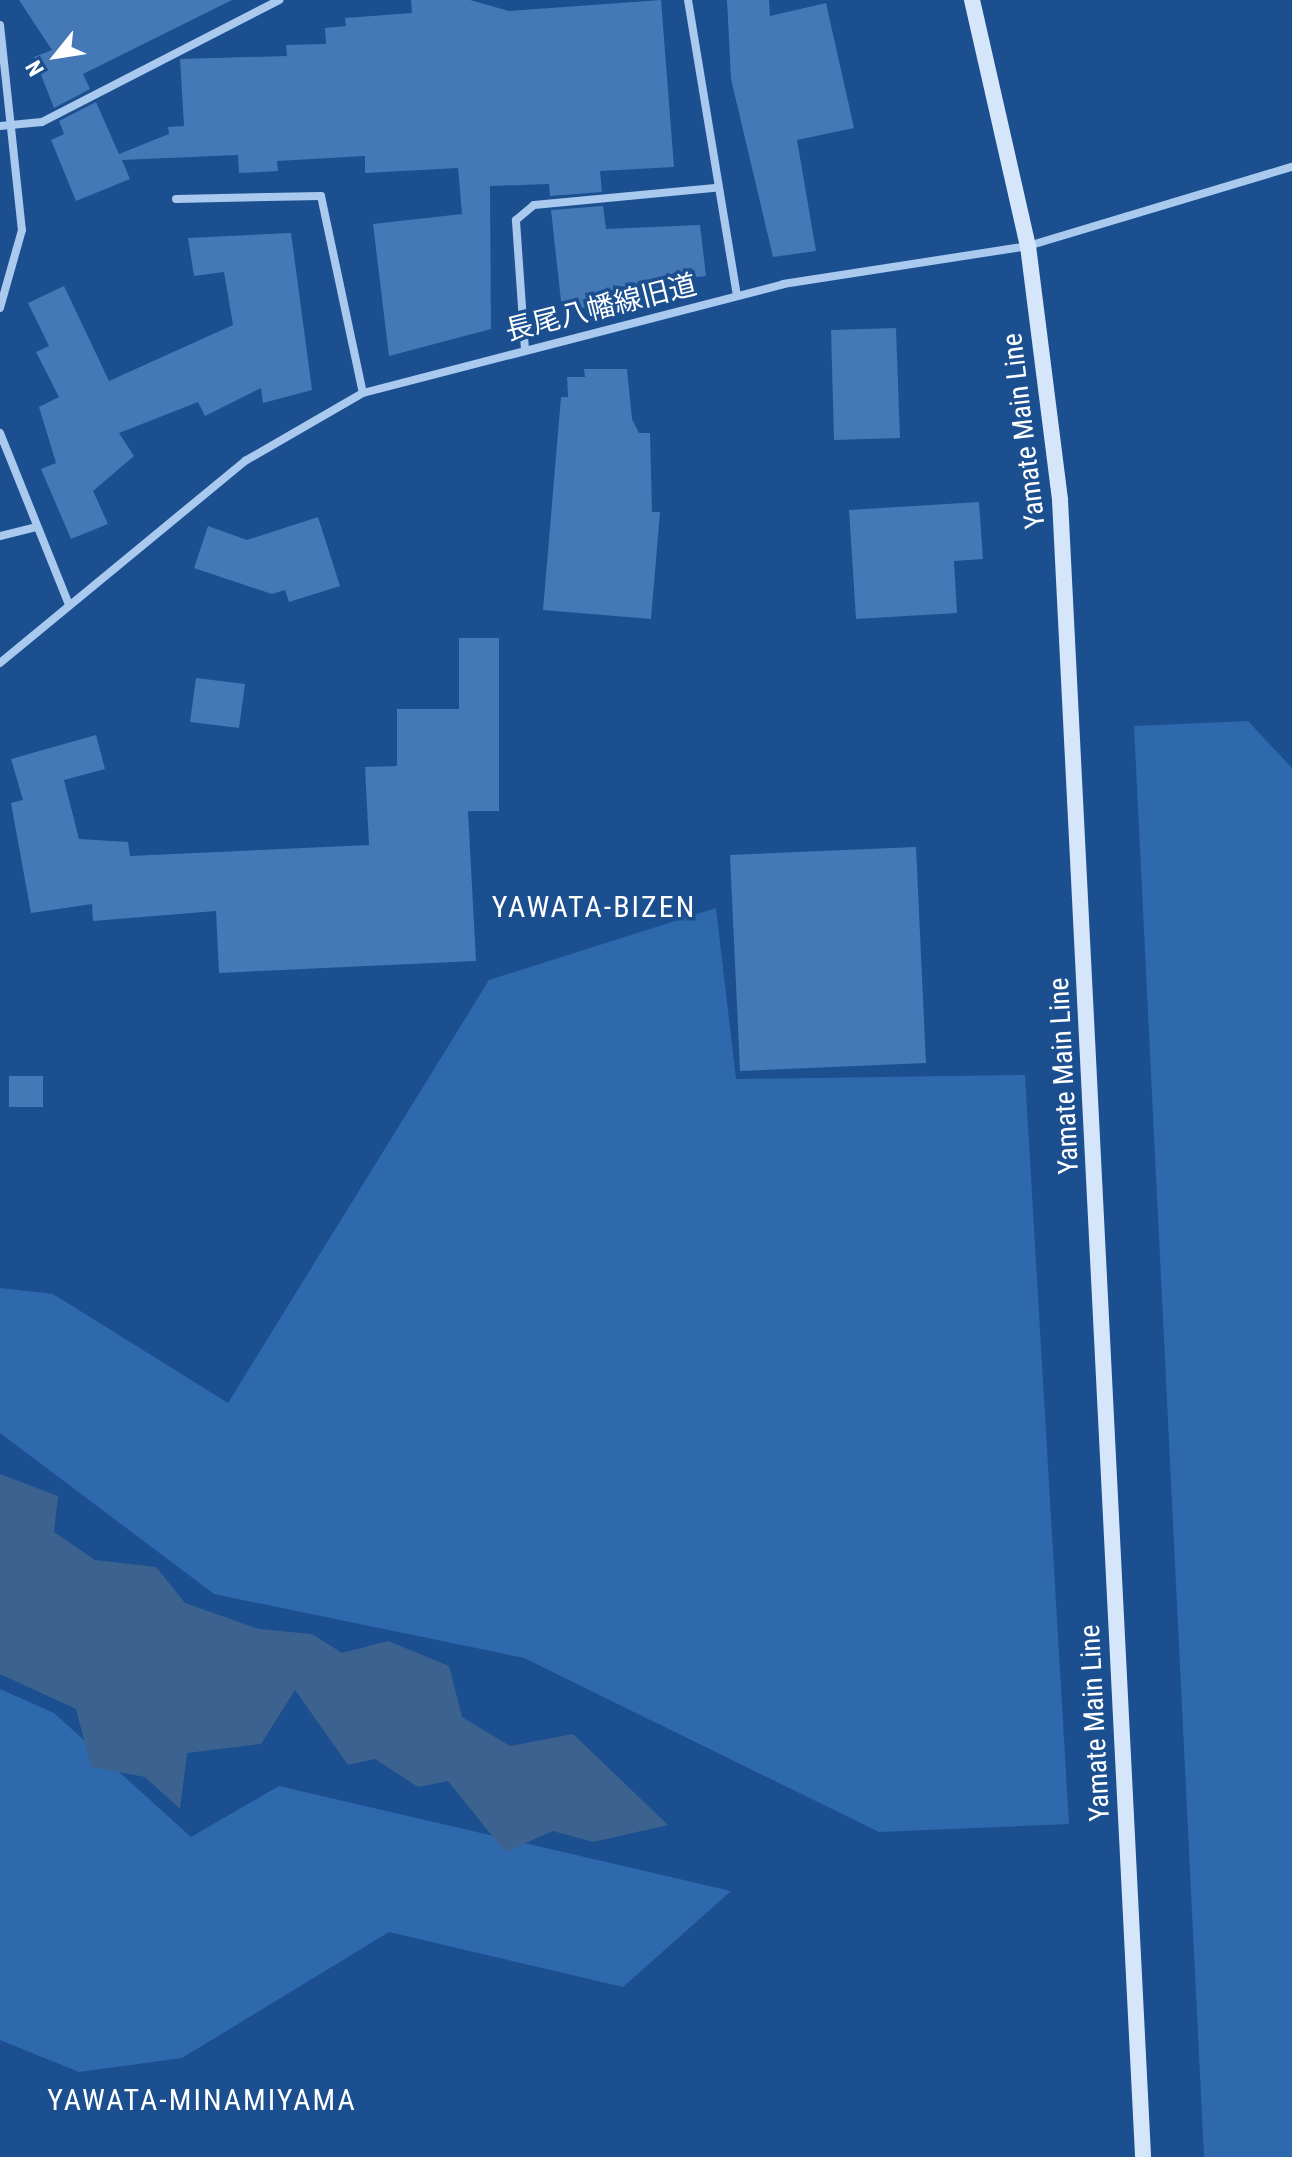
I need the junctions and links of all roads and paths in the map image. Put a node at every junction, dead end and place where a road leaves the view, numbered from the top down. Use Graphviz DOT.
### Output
graph roads {
  1 [pos="279,0"];
  2 [pos="688,0"];
  3 [pos="972,0"];
  4 [pos="0,25"];
  5 [pos="15,124"];
  6 [pos="0,126"];
  7 [pos="1292,167"];
  8 [pos="715,188"];
  9 [pos="176,199"];
  10 [pos="1028,246"];
  11 [pos="737,296"];
  12 [pos="0,308"];
  13 [pos="525,350"];
  14 [pos="363,393"];
  15 [pos="0,433"];
  16 [pos="35,527"];
  17 [pos="0,536"];
  18 [pos="69,605"];
  19 [pos="0,663"];
  20 [pos="1143,2157"];
  1 -- 5 [label="street"];
  2 -- 8 [label="street"];
  3 -- 10 [label="main road, Yamate Main Line"];
  4 -- 5 [label="street"];
  5 -- 6 [label="street"];
  5 -- 12 [label="street"];
  7 -- 10 [label="street, 長尾八幡線旧道"];
  8 -- 11 [label="street"];
  8 -- 13 [label="street"];
  9 -- 14 [label="street"];
  10 -- 11 [label="street, 長尾八幡線旧道"];
  10 -- 20 [label="main road, Yamate Main Line"];
  11 -- 13 [label="street, 長尾八幡線旧道"];
  13 -- 14 [label="street, 長尾八幡線旧道"];
  14 -- 18 [label="street, 長尾八幡線旧道"];
  15 -- 16 [label="street"];
  16 -- 17 [label="street"];
  16 -- 18 [label="street"];
  18 -- 19 [label="street, 長尾八幡線旧道"];
}
